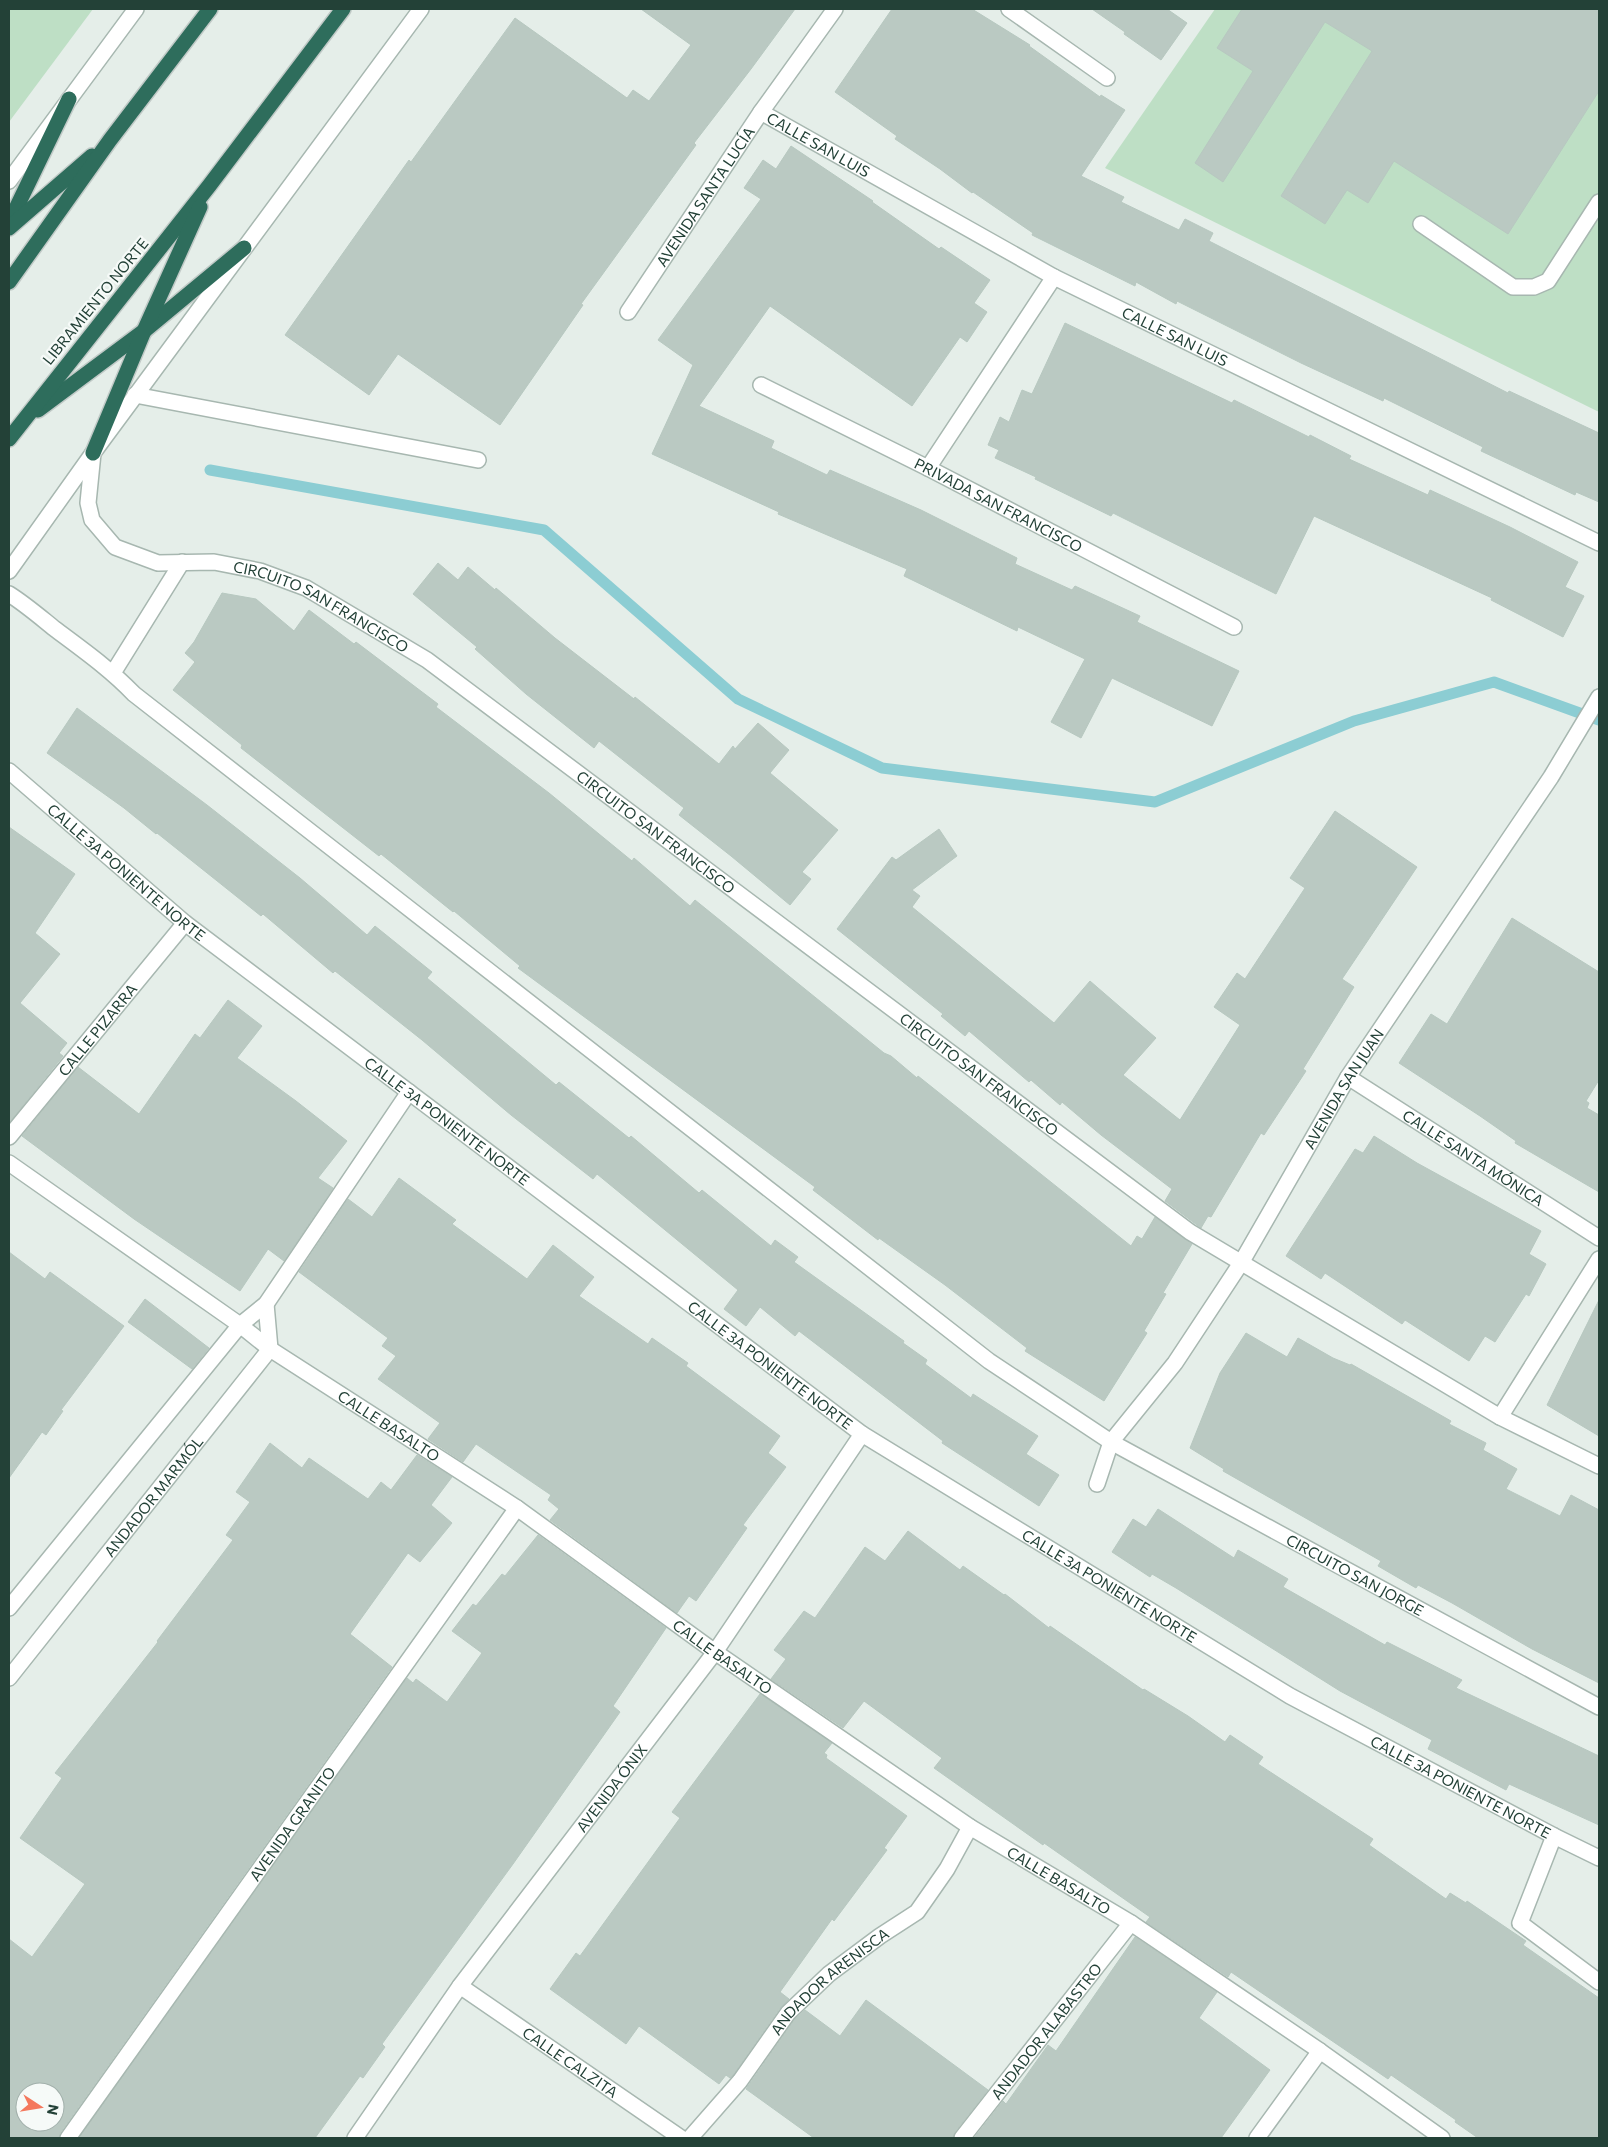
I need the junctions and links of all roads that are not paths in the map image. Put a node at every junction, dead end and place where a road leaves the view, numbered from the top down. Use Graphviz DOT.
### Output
graph roads {
  1 [pos="136,9"];
  2 [pos="210,9"];
  3 [pos="343,9"];
  4 [pos="421,9"];
  5 [pos="835,9"];
  6 [pos="1009,9"];
  7 [pos="1107,78"];
  8 [pos="69,99"];
  9 [pos="761,112"];
  10 [pos="110,140"];
  11 [pos="9,181"];
  12 [pos="209,186"];
  13 [pos="1599,202"];
  14 [pos="9,223"];
  15 [pos="1421,224"];
  16 [pos="9,228"];
  17 [pos="244,248"];
  18 [pos="1054,277"];
  19 [pos="9,282"];
  20 [pos="628,312"];
  21 [pos="144,331"];
  22 [pos="761,385"];
  23 [pos="135,395"];
  24 [pos="20,423"];
  25 [pos="9,439"];
  26 [pos="93,453"];
  27 [pos="478,460"];
  28 [pos="928,468"];
  29 [pos="1599,543"];
  30 [pos="182,562"];
  31 [pos="9,571"];
  32 [pos="9,594"];
  33 [pos="1234,627"];
  34 [pos="114,672"];
  35 [pos="1599,698"];
  36 [pos="9,771"];
  37 [pos="186,923"];
  38 [pos="1348,1077"];
  39 [pos="409,1092"];
  40 [pos="9,1137"];
  41 [pos="9,1163"];
  42 [pos="1599,1238"];
  43 [pos="1599,1259"];
  44 [pos="1241,1263"];
  45 [pos="266,1304"];
  46 [pos="240,1325"];
  47 [pos="270,1349"];
  48 [pos="1500,1417"];
  49 [pos="862,1434"];
  50 [pos="1111,1442"];
  51 [pos="1599,1466"];
  52 [pos="1096,1484"];
  53 [pos="517,1508"];
  54 [pos="9,1608"];
  55 [pos="715,1652"];
  56 [pos="9,1678"];
  57 [pos="1599,1708"];
  58 [pos="970,1828"];
  59 [pos="1554,1836"];
  60 [pos="1599,1858"];
  61 [pos="1131,1923"];
  62 [pos="1599,1982"];
  63 [pos="460,1986"];
  64 [pos="1320,2051"];
  65 [pos="68,2138"];
  66 [pos="355,2138"];
  67 [pos="682,2138"];
  68 [pos="690,2138"];
  69 [pos="962,2138"];
  70 [pos="1257,2138"];
  71 [pos="1442,2138"];
  1 -- 8 [label="street"];
  2 -- 10 [label="highway"];
  3 -- 12 [label="highway"];
  4 -- 17 [label="street"];
  5 -- 9 [label="street, AVENIDA SANTA LUCÍA"];
  6 -- 7 [label="street"];
  8 -- 11 [label="street"];
  8 -- 14 [label="highway"];
  9 -- 18 [label="street, CALLE SAN LUIS"];
  9 -- 20 [label="street, AVENIDA SANTA LUCÍA"];
  10 -- 16 [label="highway"];
  10 -- 19 [label="highway"];
  12 -- 21 [label="highway"];
  12 -- 24 [label="highway, LIBRAMIENTO NORTE"];
  13 -- 15 [label="street"];
  17 -- 21 [label="highway"];
  17 -- 23 [label="street"];
  18 -- 28 [label="street"];
  18 -- 29 [label="street, CALLE SAN LUIS"];
  21 -- 24 [label="highway"];
  21 -- 26 [label="highway"];
  22 -- 28 [label="street, PRIVADA SAN FRANCISCO"];
  23 -- 26 [label="street"];
  23 -- 27 [label="street"];
  24 -- 25 [label="highway, LIBRAMIENTO NORTE"];
  26 -- 30 [label="street, CIRCUITO SAN FRANCISCO"];
  26 -- 31 [label="street"];
  28 -- 33 [label="street, PRIVADA SAN FRANCISCO"];
  30 -- 34 [label="street"];
  30 -- 44 [label="street, CIRCUITO SAN FRANCISCO"];
  32 -- 34 [label="street"];
  34 -- 50 [label="street"];
  35 -- 38 [label="street, AVENIDA SAN JUAN"];
  36 -- 37 [label="street, CALLE 3A PONIENTE NORTE"];
  37 -- 39 [label="street, CALLE 3A PONIENTE NORTE"];
  37 -- 40 [label="street, CALLE PIZARRA"];
  38 -- 42 [label="street, CALLE SANTA MÓNICA"];
  38 -- 44 [label="street, AVENIDA SAN JUAN"];
  39 -- 45 [label="street"];
  39 -- 49 [label="street, CALLE 3A PONIENTE NORTE"];
  41 -- 46 [label="street, CALLE BASALTO"];
  43 -- 48 [label="street"];
  44 -- 48 [label="street"];
  44 -- 50 [label="street, AVENIDA SAN JUAN"];
  45 -- 46 [label="street"];
  45 -- 47 [label="street"];
  46 -- 47 [label="street, CALLE BASALTO"];
  46 -- 54 [label="street"];
  47 -- 53 [label="street, CALLE BASALTO"];
  47 -- 56 [label="street, ANDADOR MARMÓL"];
  48 -- 51 [label="street"];
  49 -- 55 [label="street, AVENIDA ÓNIX"];
  49 -- 59 [label="street, CALLE 3A PONIENTE NORTE"];
  50 -- 52 [label="street, AVENIDA SAN JUAN"];
  50 -- 57 [label="street, CIRCUITO SAN JORGE"];
  53 -- 55 [label="street, CALLE BASALTO"];
  53 -- 65 [label="street, AVENIDA GRANITO"];
  55 -- 58 [label="street, CALLE BASALTO"];
  55 -- 63 [label="street, AVENIDA ÓNIX"];
  58 -- 61 [label="street, CALLE BASALTO"];
  58 -- 68 [label="street, ANDADOR ARENISCA"];
  59 -- 60 [label="street, CALLE 3A PONIENTE NORTE"];
  59 -- 62 [label="street"];
  61 -- 64 [label="street, CALLE BASALTO"];
  61 -- 69 [label="street, ANDADOR ALABASTRO"];
  63 -- 66 [label="street, AVENIDA ÓNIX"];
  63 -- 67 [label="street, CALLE CALZITA"];
  64 -- 70 [label="street"];
  64 -- 71 [label="street, CALLE BASALTO"];
}
